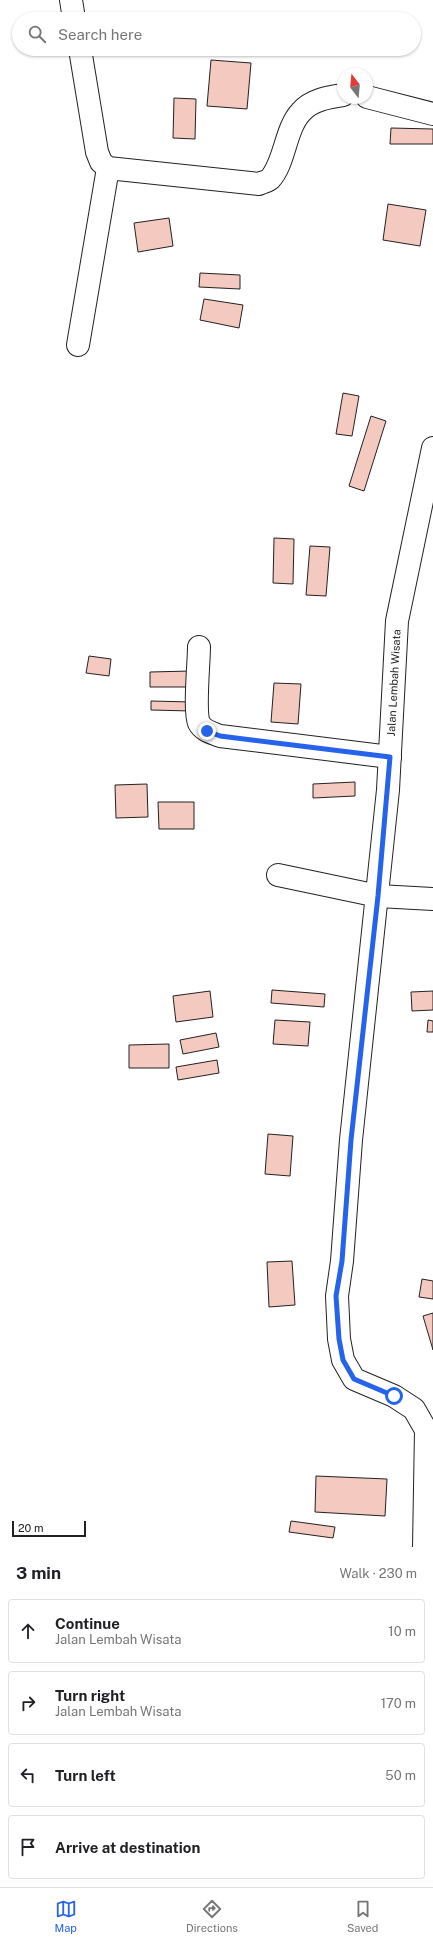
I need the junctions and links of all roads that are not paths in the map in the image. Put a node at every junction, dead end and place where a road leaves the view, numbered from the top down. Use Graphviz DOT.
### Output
graph roads {
  1 [pos="71,0"];
  2 [pos="73,12"];
  3 [pos="81,56"];
  4 [pos="337,96"];
  5 [pos="373,99"];
  6 [pos="433,114"];
  7 [pos="108,168"];
  8 [pos="78,345"];
  9 [pos="433,448"];
  10 [pos="199,647"];
  11 [pos="390,757"];
  12 [pos="278,875"];
  13 [pos="378,896"];
  14 [pos="433,899"];
  15 [pos="424,1547"];
  1 -- 2 [label="street"];
  3 -- 7 [label="street"];
  4 -- 7 [label="street"];
  5 -- 6 [label="street"];
  7 -- 8 [label="street"];
  9 -- 11 [label="street, Jalan Lembah Wisata"];
  10 -- 11 [label="street"];
  11 -- 13 [label="street, Jalan Lembah Wisata"];
  12 -- 13 [label="street"];
  13 -- 14 [label="street"];
  13 -- 15 [label="street, Jalan Lembah Wisata"];
}
